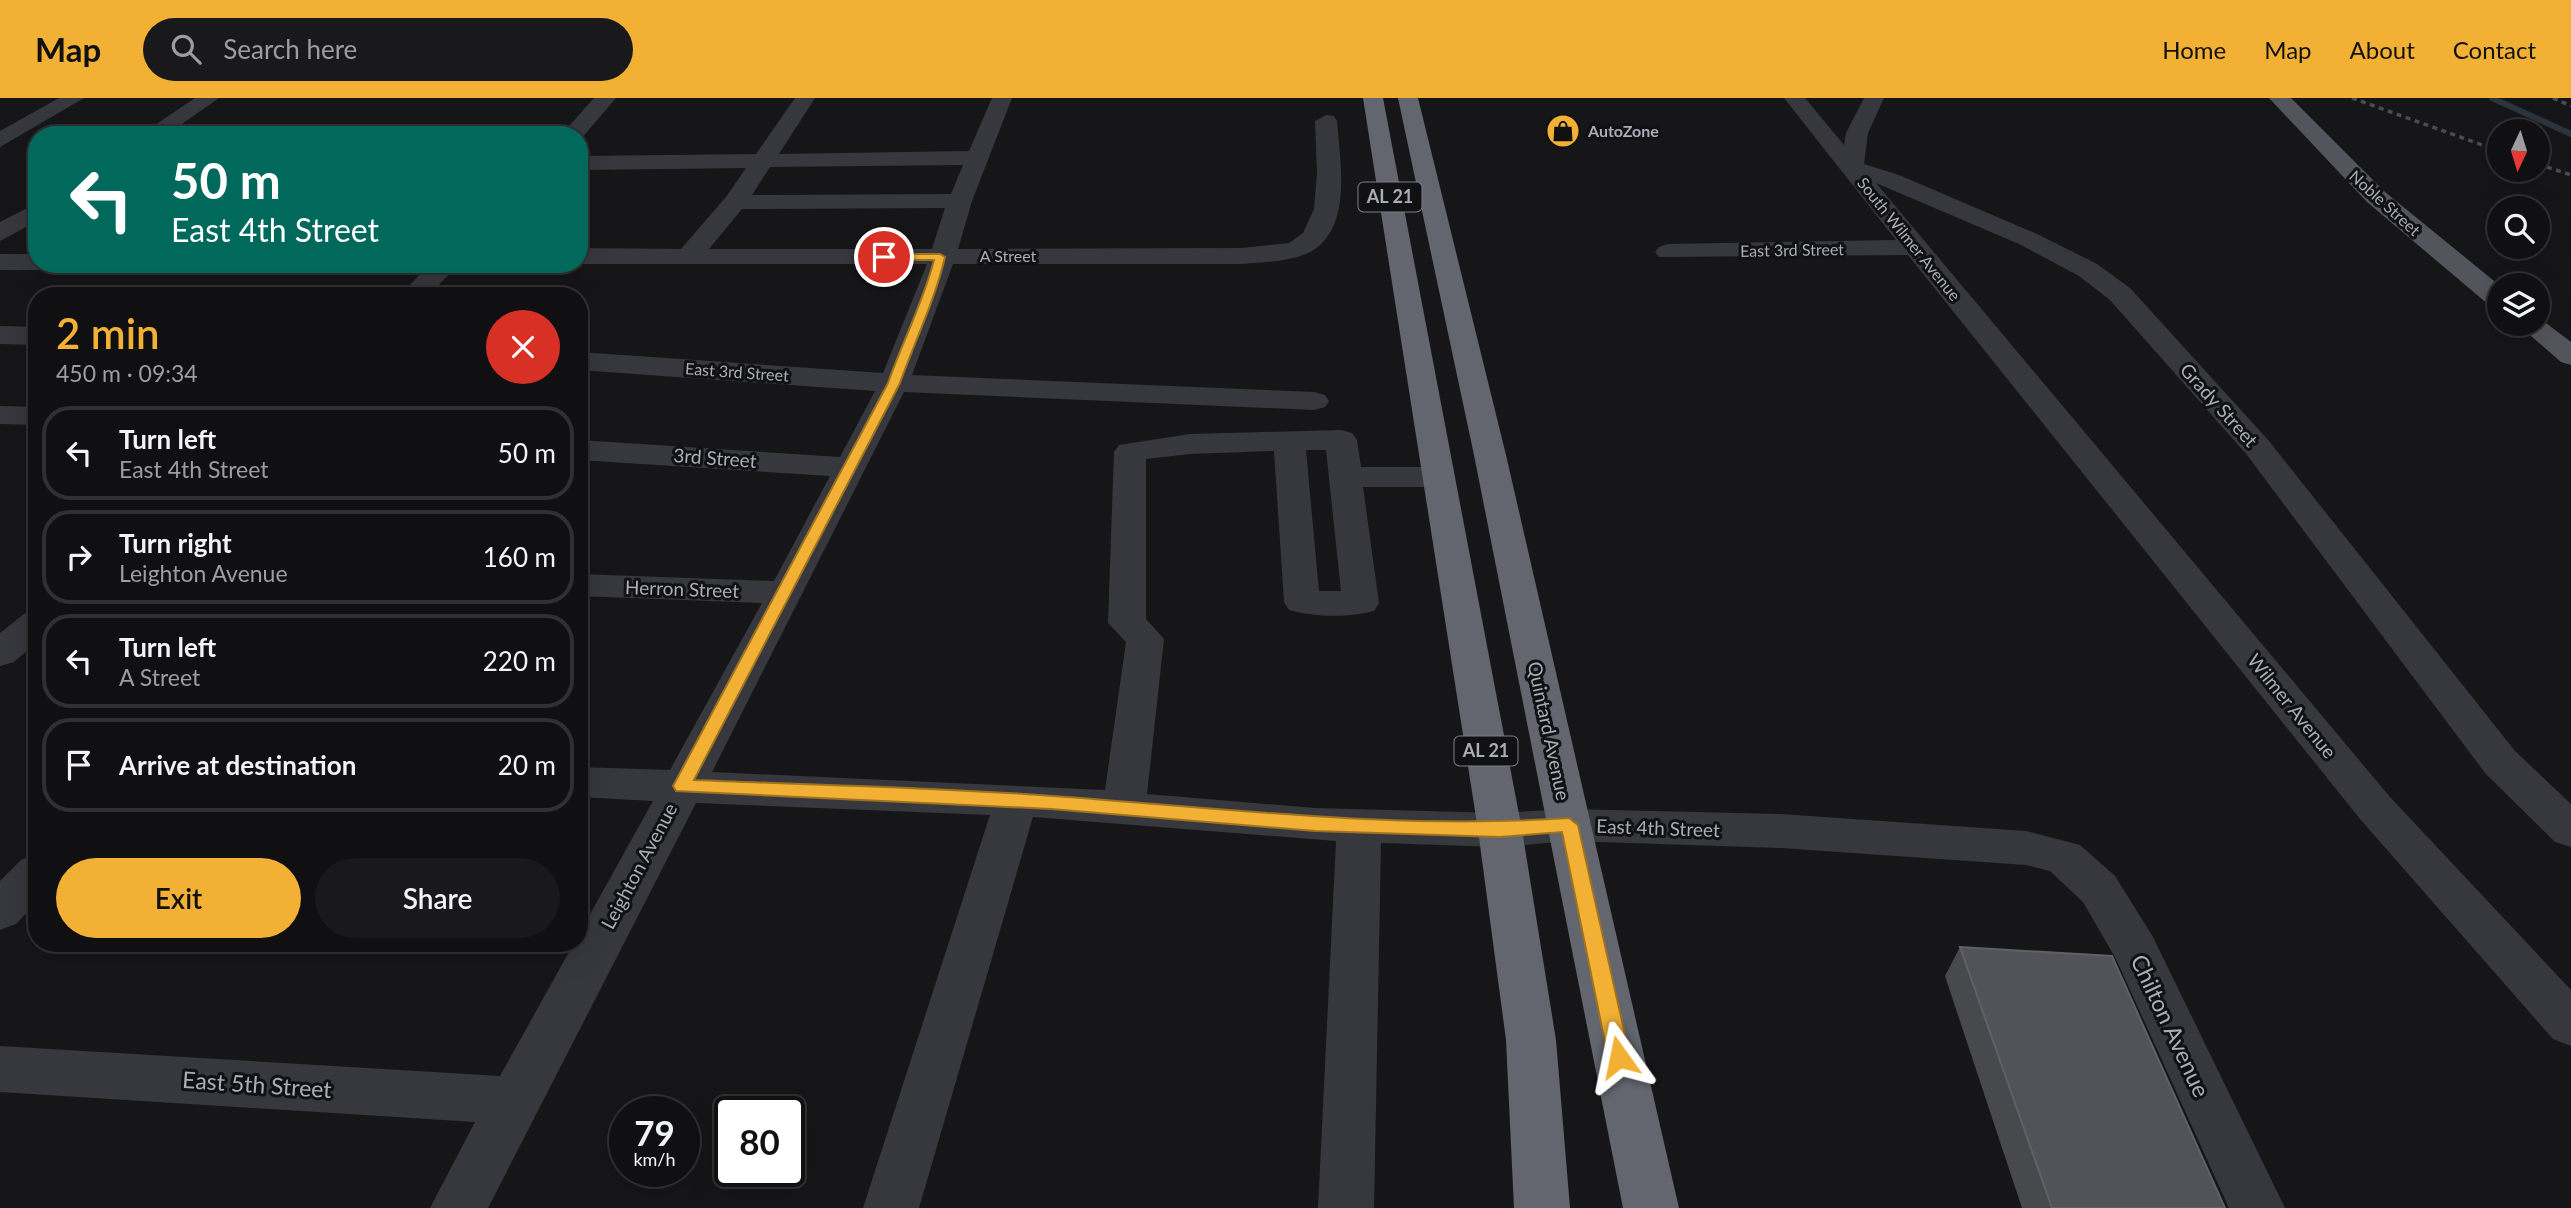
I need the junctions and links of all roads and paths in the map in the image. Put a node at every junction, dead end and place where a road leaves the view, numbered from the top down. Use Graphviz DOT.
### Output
graph roads {
  1 [pos="74,98"];
  2 [pos="209,98"];
  3 [pos="606,98"];
  4 [pos="805,98"];
  5 [pos="1002,98"];
  6 [pos="1373,98"];
  7 [pos="1408,98"];
  8 [pos="1794,98"];
  9 [pos="1874,98"];
  10 [pos="2279,98"];
  11 [pos="1326,121"];
  12 [pos="165,126"];
  13 [pos="580,126"];
  14 [pos="0,140"];
  15 [pos="24,153"];
  16 [pos="0,154"];
  17 [pos="979,158"];
  18 [pos="588,163"];
  19 [pos="762,163"];
  20 [pos="1852,168"];
  21 [pos="960,201"];
  22 [pos="734,202"];
  23 [pos="28,216"];
  24 [pos="0,233"];
  25 [pos="1915,247"];
  26 [pos="1668,252"];
  27 [pos="588,256"];
  28 [pos="688,257"];
  29 [pos="940,257"];
  30 [pos="0,262"];
  31 [pos="28,262"];
  32 [pos="436,273"];
  33 [pos="422,287"];
  34 [pos="2487,289"];
  35 [pos="0,335"];
  36 [pos="28,336"];
  37 [pos="2546,336"];
  38 [pos="2571,356"];
  39 [pos="588,362"];
  40 [pos="2024,379"];
  41 [pos="894,383"];
  42 [pos="1314,401"];
  43 [pos="0,415"];
  44 [pos="28,416"];
  45 [pos="1289,441"];
  46 [pos="588,451"];
  47 [pos="851,468"];
  48 [pos="1346,477"];
  49 [pos="1438,477"];
  50 [pos="588,584"];
  51 [pos="786,593"];
  52 [pos="28,630"];
  53 [pos="0,653"];
  54 [pos="588,782"];
  55 [pos="682,786"];
  56 [pos="1016,801"];
  57 [pos="1124,808"];
  58 [pos="2559,819"];
  59 [pos="1359,825"];
  60 [pos="1569,825"];
  61 [pos="1500,830"];
  62 [pos="2064,857"];
  63 [pos="28,881"];
  64 [pos="0,911"];
  65 [pos="2571,1024"];
  66 [pos="0,1069"];
  67 [pos="515,1101"];
  68 [pos="458,1208"];
  69 [pos="891,1208"];
  70 [pos="1346,1208"];
  71 [pos="1542,1208"];
  72 [pos="1651,1208"];
  73 [pos="2257,1208"];
  1 -- 14 [label="street"];
  2 -- 12 [label="street"];
  3 -- 13 [label="street"];
  4 -- 19 [label="street"];
  5 -- 17 [label="street, Leighton Avenue"];
  6 -- 49 [label="highway, AL 21"];
  7 -- 60 [label="highway, Quintard Avenue / AL 21"];
  8 -- 20 [label="street, South Wilmer Avenue"];
  9 -- 20 [label="street"];
  10 -- 34 [label="main road, Noble Street"];
  11 -- 29 [label="street, A Street"];
  15 -- 16 [label="street"];
  17 -- 19 [label="street"];
  17 -- 21 [label="street, Leighton Avenue"];
  18 -- 19 [label="street"];
  19 -- 22 [label="street"];
  20 -- 25 [label="street, South Wilmer Avenue"];
  20 -- 58 [label="street, Grady Street"];
  21 -- 22 [label="street"];
  21 -- 29 [label="street, Leighton Avenue"];
  22 -- 28 [label="street"];
  23 -- 24 [label="street"];
  25 -- 26 [label="street, East 3rd Street"];
  25 -- 40 [label="street, South Wilmer Avenue"];
  27 -- 28 [label="street, A Street"];
  28 -- 29 [label="street, A Street"];
  29 -- 41 [label="street, Leighton Avenue"];
  30 -- 31 [label="street"];
  32 -- 33 [label="street"];
  35 -- 36 [label="street"];
  37 -- 38 [label="main road"];
  39 -- 41 [label="street, East 3rd Street"];
  40 -- 65 [label="street, Wilmer Avenue"];
  41 -- 42 [label="street, East 3rd Street"];
  41 -- 47 [label="street, Leighton Avenue"];
  43 -- 44 [label="street"];
  45 -- 48 [label="street"];
  45 -- 48 [label="street"];
  45 -- 57 [label="street"];
  46 -- 47 [label="street, 3rd Street"];
  47 -- 51 [label="street, Leighton Avenue"];
  48 -- 49 [label="street"];
  49 -- 61 [label="highway, AL 21"];
  50 -- 51 [label="street, Herron Street"];
  51 -- 55 [label="street, Leighton Avenue"];
  52 -- 53 [label="street"];
  54 -- 55 [label="street, East 4th Street"];
  55 -- 56 [label="street, East 4th Street"];
  55 -- 67 [label="street, Leighton Avenue"];
  56 -- 57 [label="street, East 4th Street"];
  56 -- 69 [label="street"];
  57 -- 59 [label="street, East 4th Street"];
  59 -- 61 [label="street, East 4th Street"];
  59 -- 70 [label="street"];
  60 -- 61 [label="street, East 4th Street"];
  60 -- 62 [label="street, East 4th Street"];
  60 -- 72 [label="highway, Quintard Avenue / AL 21"];
  61 -- 71 [label="highway, AL 21"];
  62 -- 73 [label="street, Chilton Avenue"];
  63 -- 64 [label="street"];
  66 -- 67 [label="street, East 5th Street"];
  67 -- 68 [label="street, Leighton Avenue"];
}
